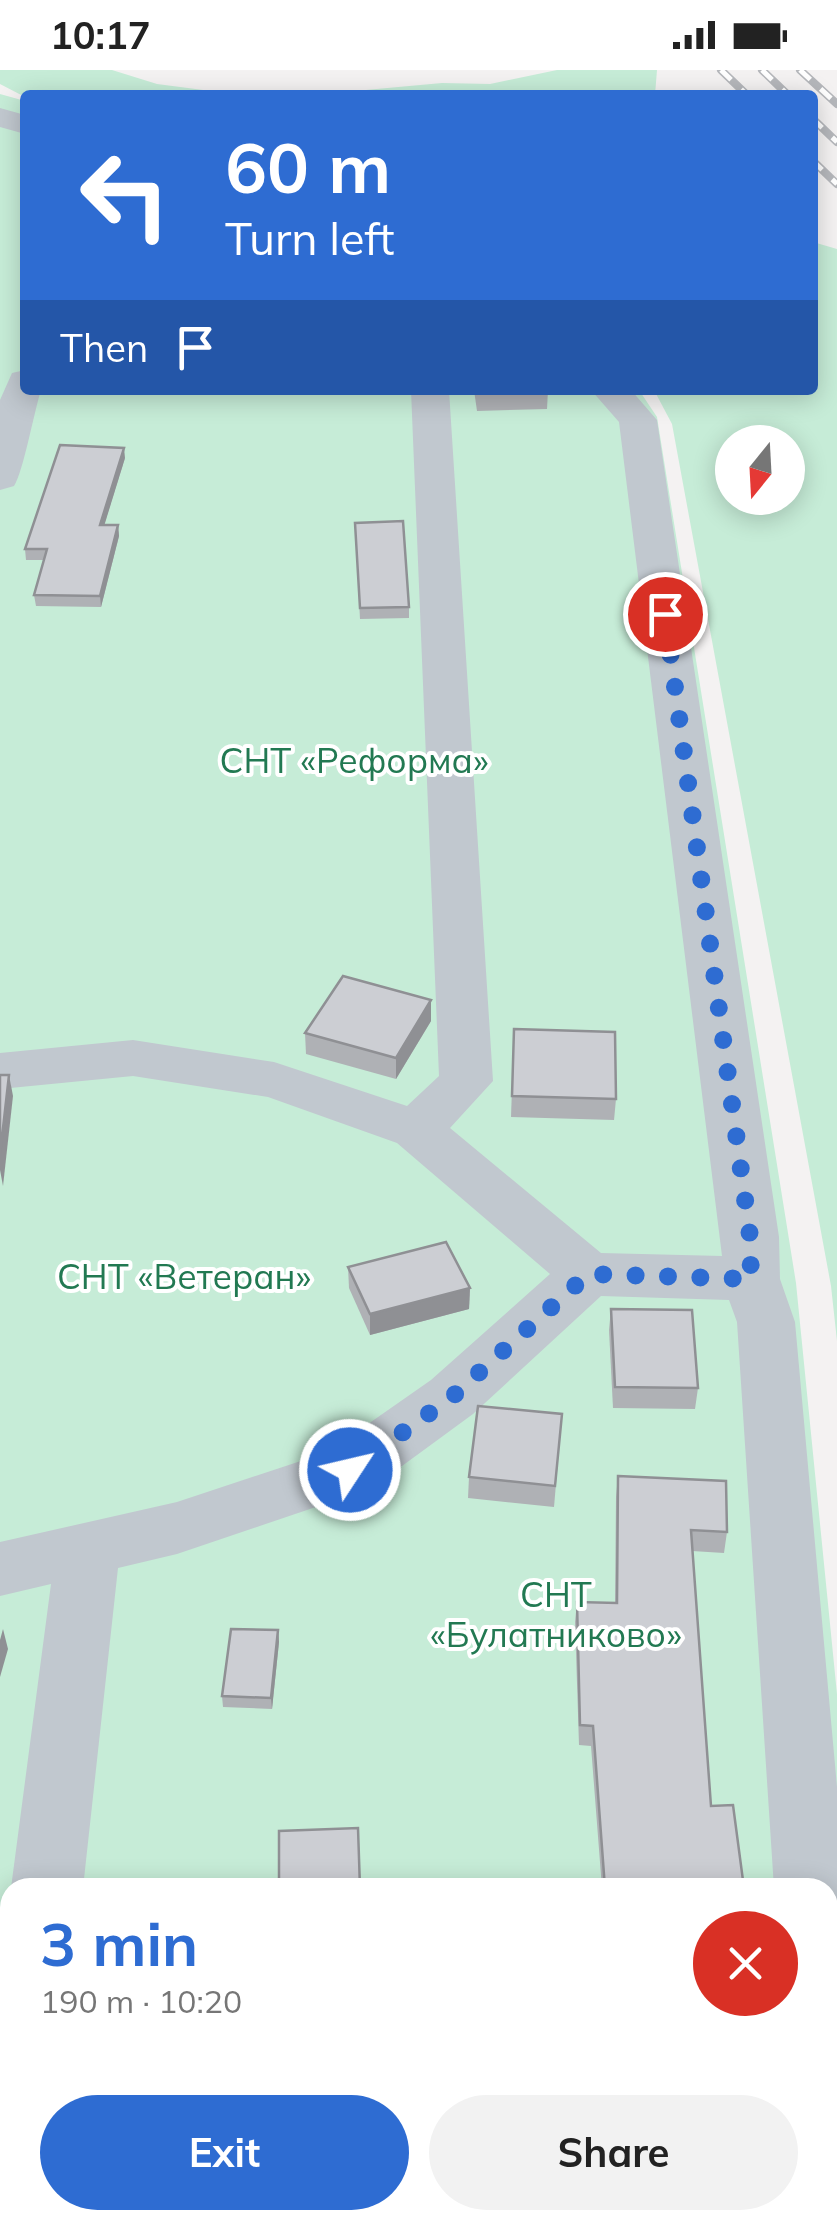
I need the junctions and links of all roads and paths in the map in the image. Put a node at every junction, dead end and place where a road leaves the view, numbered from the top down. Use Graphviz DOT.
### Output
graph roads {
  1 [pos="21,395"];
  2 [pos="430,395"];
  3 [pos="615,395"];
  4 [pos="0,478"];
  5 [pos="0,1071"];
  6 [pos="416,1129"];
  7 [pos="588,1274"];
  8 [pos="751,1279"];
  9 [pos="88,1549"];
  10 [pos="0,1569"];
  11 [pos="47,1878"];
  12 [pos="809,1878"];
  1 -- 4 [label="street"];
  2 -- 6 [label="street"];
  3 -- 8 [label="street"];
  5 -- 6 [label="street"];
  6 -- 7 [label="street"];
  7 -- 8 [label="street"];
  7 -- 9 [label="street"];
  8 -- 12 [label="street"];
  9 -- 10 [label="street"];
  9 -- 11 [label="street"];
}
